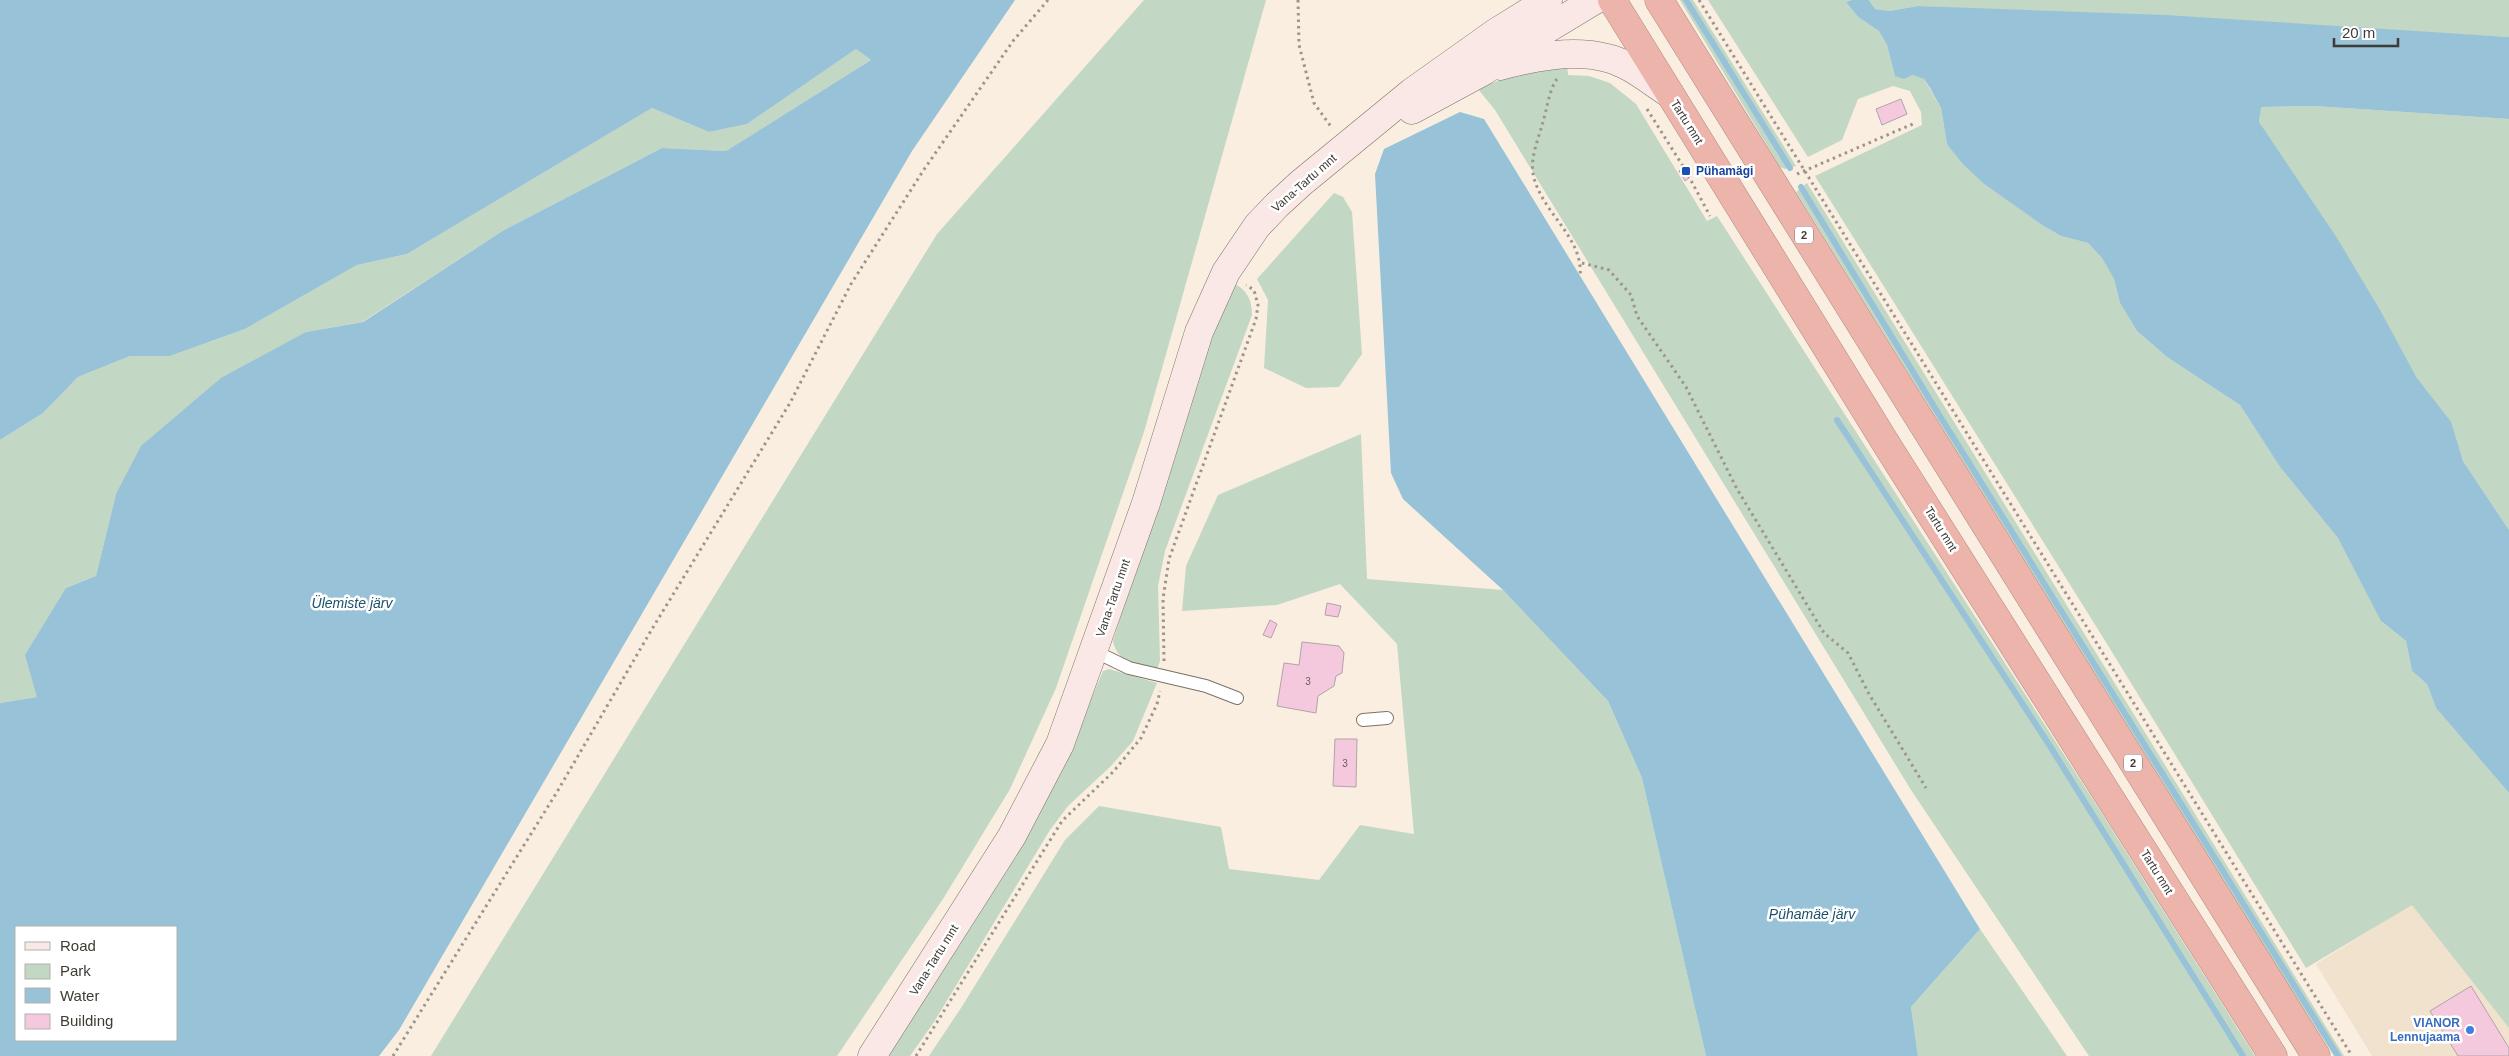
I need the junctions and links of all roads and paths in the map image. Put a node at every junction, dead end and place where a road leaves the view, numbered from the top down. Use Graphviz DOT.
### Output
graph roads {
  1 [pos="1048,0"];
  2 [pos="1298,0"];
  3 [pos="1518,0"];
  4 [pos="1548,0"];
  5 [pos="1595,0"];
  6 [pos="1612,0"];
  7 [pos="1659,0"];
  8 [pos="1699,0"];
  9 [pos="1495,33"];
  10 [pos="1484,71"];
  11 [pos="1561,75"];
  12 [pos="1670,94"];
  13 [pos="1644,104"];
  14 [pos="1915,123"];
  15 [pos="1346,147"];
  16 [pos="1805,169"];
  17 [pos="1775,188"];
  18 [pos="1710,216"];
  19 [pos="1582,263"];
  20 [pos="1580,277"];
  21 [pos="1094,651"];
  22 [pos="1237,698"];
  23 [pos="1387,718"];
  24 [pos="1363,720"];
  25 [pos="1926,788"];
  26 [pos="393,1056"];
  27 [pos="872,1056"];
  28 [pos="2273,1056"];
  29 [pos="2316,1056"];
  30 [pos="2352,1056"];
  1 -- 26 [label="path"];
  2 -- 15 [label="path"];
  3 -- 9 [label="street"];
  4 -- 9 [label="street, Vana-Tartu mnt"];
  5 -- 10 [label="street, Vana-Tartu mnt"];
  6 -- 12 [label="highway, Tartu mnt"];
  7 -- 17 [label="highway, 2"];
  8 -- 16 [label="path"];
  9 -- 15 [label="street, Vana-Tartu mnt"];
  10 -- 12 [label="street"];
  10 -- 15 [label="street, Vana-Tartu mnt"];
  11 -- 19 [label="path"];
  12 -- 28 [label="highway, Tartu mnt"];
  13 -- 18 [label="path"];
  14 -- 16 [label="path"];
  15 -- 21 [label="street, Vana-Tartu mnt"];
  16 -- 17 [label="path"];
  16 -- 30 [label="path"];
  17 -- 29 [label="highway, 2"];
  19 -- 20 [label="path"];
  19 -- 25 [label="path"];
  21 -- 22 [label="lane"];
  21 -- 27 [label="street, Vana-Tartu mnt"];
  23 -- 24 [label="lane"];
}
